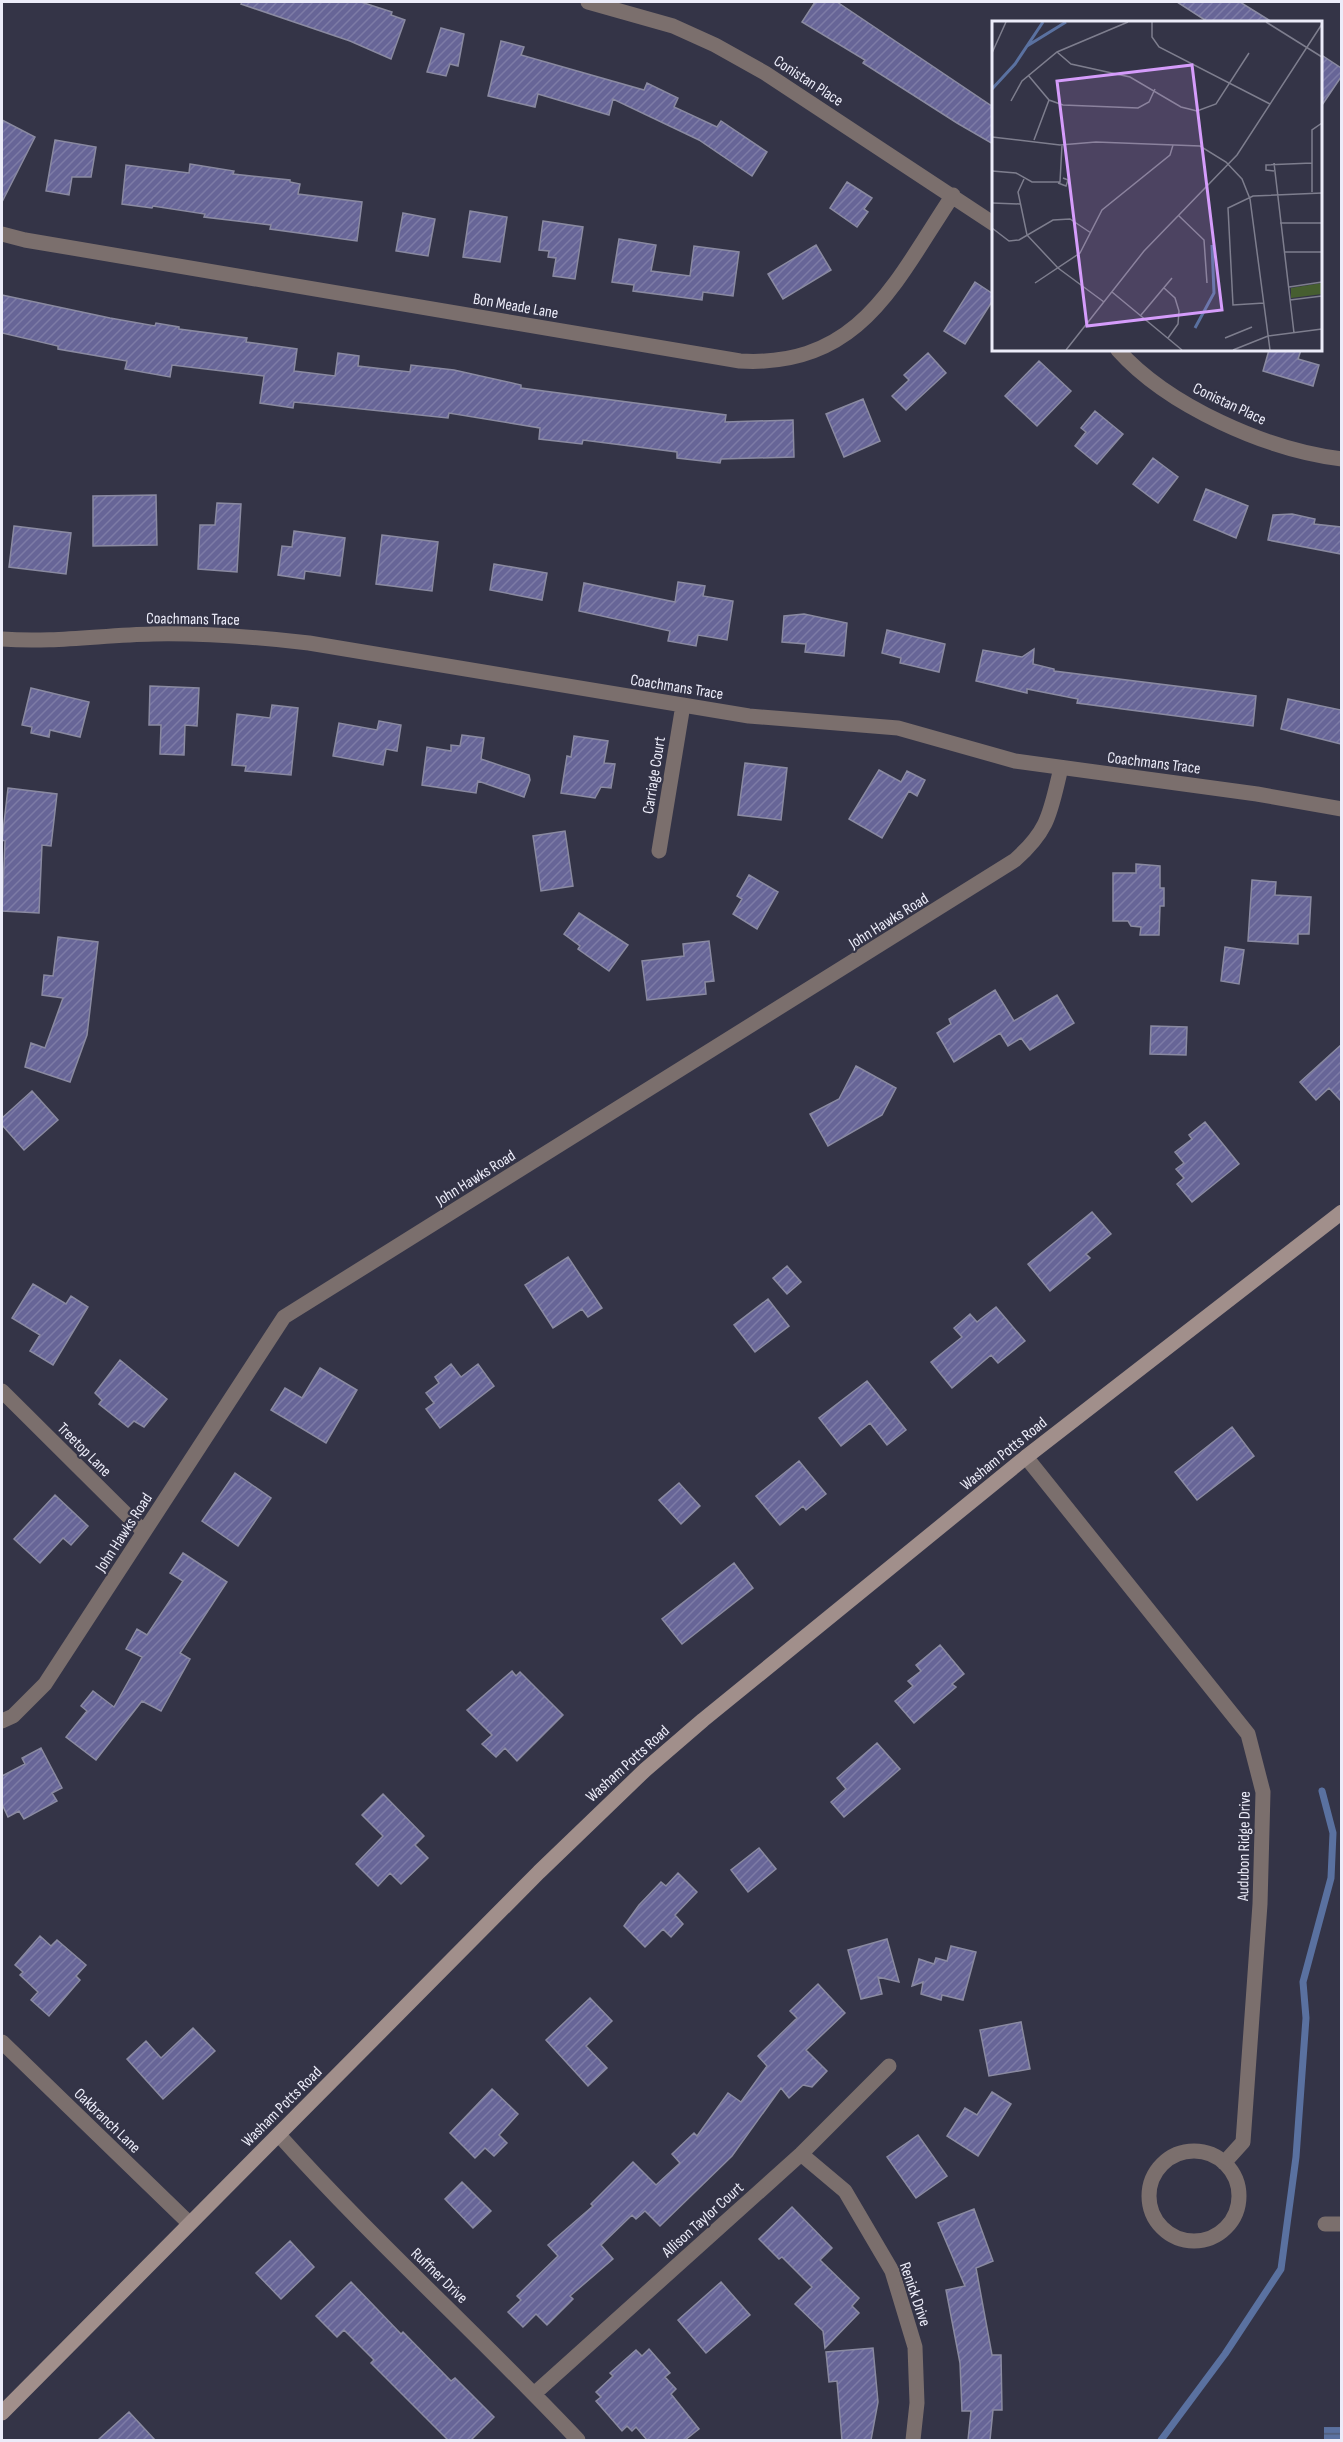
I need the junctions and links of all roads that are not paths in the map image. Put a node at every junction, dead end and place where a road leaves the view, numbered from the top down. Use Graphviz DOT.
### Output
graph roads {
  1 [pos="588,2"];
  2 [pos="953,195"];
  3 [pos="992,223"];
  4 [pos="2,234"];
  5 [pos="1119,351"];
  6 [pos="1341,459"];
  7 [pos="2,639"];
  8 [pos="683,705"];
  9 [pos="1061,768"];
  10 [pos="1341,809"];
  11 [pos="659,851"];
  12 [pos="1341,1212"];
  13 [pos="2,1391"];
  14 [pos="1026,1457"];
  15 [pos="144,1532"];
  16 [pos="2,1721"];
  17 [pos="2,2042"];
  18 [pos="889,2066"];
  19 [pos="279,2135"];
  20 [pos="801,2154"];
  21 [pos="1224,2163"];
  22 [pos="189,2223"];
  23 [pos="1325,2224"];
  24 [pos="1341,2224"];
  25 [pos="534,2394"];
  26 [pos="2,2413"];
  27 [pos="578,2440"];
  28 [pos="913,2440"];
  1 -- 2 [label="street, Conistan Place"];
  2 -- 3 [label="street, Conistan Place"];
  2 -- 4 [label="street, Bon Meade Lane"];
  5 -- 6 [label="street, Conistan Place"];
  7 -- 8 [label="street, Coachmans Trace"];
  8 -- 9 [label="street, Coachmans Trace"];
  8 -- 11 [label="street, Carriage Court"];
  9 -- 10 [label="street, Coachmans Trace"];
  9 -- 15 [label="street, John Hawks Road"];
  12 -- 14 [label="street, Washam Potts Road"];
  13 -- 15 [label="street, Treetop Lane"];
  14 -- 19 [label="street, Washam Potts Road"];
  14 -- 21 [label="street, Audubon Ridge Drive"];
  15 -- 16 [label="street, John Hawks Road"];
  17 -- 22 [label="street, Oakbranch Lane"];
  18 -- 20 [label="street, Allison Taylor Court"];
  19 -- 22 [label="street, Washam Potts Road"];
  19 -- 25 [label="street, Ruffner Drive"];
  20 -- 25 [label="street, Allison Taylor Court"];
  20 -- 28 [label="street, Renick Drive"];
  21 -- 21 [label="street"];
  22 -- 26 [label="street, Washam Potts Road"];
  23 -- 24 [label="street"];
  25 -- 27 [label="street, Ruffner Drive"];
}
